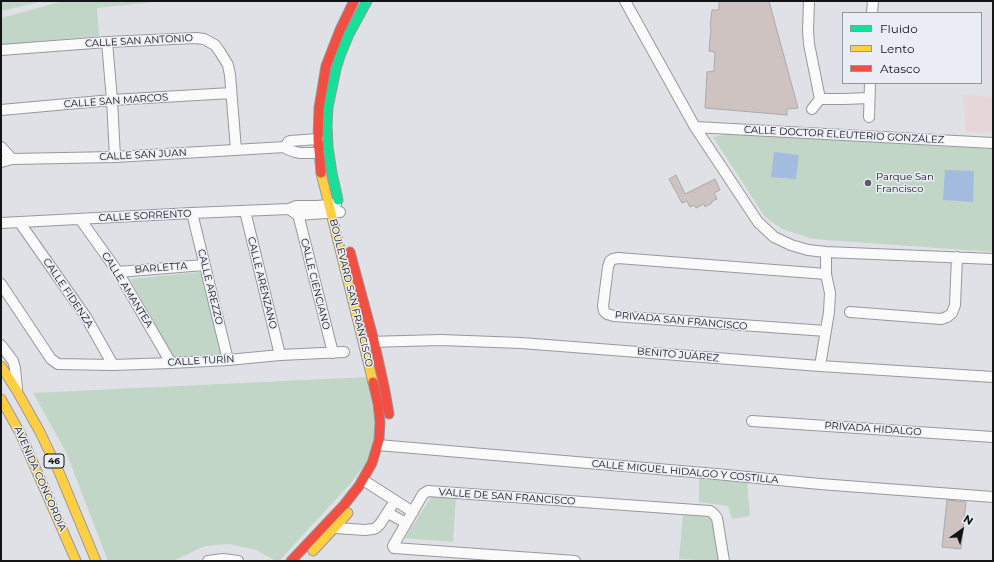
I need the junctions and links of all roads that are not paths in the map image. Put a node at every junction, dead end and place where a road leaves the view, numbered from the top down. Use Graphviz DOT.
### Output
graph roads {
  1 [pos="354,1"];
  2 [pos="367,1"];
  3 [pos="625,1"];
  4 [pos="809,1"];
  5 [pos="873,1"];
  6 [pos="872,12"];
  7 [pos="107,42"];
  8 [pos="1,50"];
  9 [pos="870,84"];
  10 [pos="231,93"];
  11 [pos="820,98"];
  12 [pos="869,98"];
  13 [pos="112,100"];
  14 [pos="812,109"];
  15 [pos="1,110"];
  16 [pos="869,117"];
  17 [pos="695,127"];
  18 [pos="318,139"];
  19 [pos="993,143"];
  20 [pos="284,146"];
  21 [pos="1,147"];
  22 [pos="236,150"];
  23 [pos="319,153"];
  24 [pos="115,157"];
  25 [pos="12,159"];
  26 [pos="1,162"];
  27 [pos="335,208"];
  28 [pos="294,210"];
  29 [pos="245,211"];
  30 [pos="192,213"];
  31 [pos="80,220"];
  32 [pos="1,223"];
  33 [pos="20,223"];
  34 [pos="343,223"];
  35 [pos="348,243"];
  36 [pos="826,252"];
  37 [pos="957,257"];
  38 [pos="993,259"];
  39 [pos="204,265"];
  40 [pos="118,272"];
  41 [pos="826,274"];
  42 [pos="1,284"];
  43 [pos="850,312"];
  44 [pos="826,331"];
  45 [pos="374,341"];
  46 [pos="363,342"];
  47 [pos="1,345"];
  48 [pos="344,352"];
  49 [pos="333,353"];
  50 [pos="280,355"];
  51 [pos="228,360"];
  52 [pos="171,363"];
  53 [pos="112,365"];
  54 [pos="1,366"];
  55 [pos="820,366"];
  56 [pos="993,377"];
  57 [pos="17,391"];
  58 [pos="1,399"];
  59 [pos="752,421"];
  60 [pos="389,424"];
  61 [pos="993,437"];
  62 [pos="385,445"];
  63 [pos="376,476"];
  64 [pos="366,486"];
  65 [pos="993,497"];
  66 [pos="395,501"];
  67 [pos="353,508"];
  68 [pos="413,512"];
  69 [pos="388,513"];
  70 [pos="57,515"];
  71 [pos="406,523"];
  72 [pos="324,525"];
  73 [pos="335,528"];
  74 [pos="308,556"];
  75 [pos="76,561"];
  76 [pos="81,561"];
  77 [pos="96,561"];
  78 [pos="208,561"];
  79 [pos="238,561"];
  80 [pos="291,561"];
  81 [pos="575,561"];
  82 [pos="724,561"];
  1 -- 18 [label="street, BOULEVARD SAN FRANCISCO"];
  2 -- 27 [label="street, BOULEVARD SAN FRANCISCO"];
  3 -- 17 [label="street"];
  4 -- 11 [label="street"];
  5 -- 6 [label="street"];
  7 -- 8 [label="street, CALLE SAN ANTONIO"];
  7 -- 10 [label="street, CALLE SAN ANTONIO"];
  7 -- 13 [label="street"];
  9 -- 12 [label="street"];
  10 -- 13 [label="street, CALLE SAN MARCOS"];
  10 -- 22 [label="street, CALLE SAN ANTONIO"];
  11 -- 12 [label="street"];
  11 -- 14 [label="street"];
  12 -- 16 [label="street"];
  13 -- 15 [label="street, CALLE SAN MARCOS"];
  13 -- 24 [label="street"];
  17 -- 19 [label="street, CALLE DOCTOR ELEUTERIO GONZÁLEZ"];
  17 -- 36 [label="street"];
  18 -- 20 [label="street, CALLE SAN JUAN"];
  18 -- 23 [label="street, BOULEVARD SAN FRANCISCO"];
  20 -- 22 [label="street, CALLE SAN JUAN"];
  20 -- 23 [label="street, CALLE SAN JUAN"];
  21 -- 25 [label="street"];
  22 -- 24 [label="street, CALLE SAN JUAN"];
  23 -- 27 [label="street, BOULEVARD SAN FRANCISCO"];
  24 -- 25 [label="street, CALLE SAN JUAN"];
  25 -- 26 [label="street, CALLE SAN JUAN"];
  27 -- 28 [label="street, CALLE SORRENTO"];
  27 -- 34 [label="street, BOULEVARD SAN FRANCISCO"];
  27 -- 46 [label="street, BOULEVARD SAN FRANCISCO"];
  28 -- 29 [label="street, CALLE SORRENTO"];
  28 -- 49 [label="street, CALLE CIENCIANO"];
  29 -- 30 [label="street, CALLE SORRENTO"];
  29 -- 50 [label="street, CALLE ARENZANO"];
  30 -- 31 [label="street, CALLE SORRENTO"];
  30 -- 39 [label="street, CALLE AREZZO"];
  31 -- 33 [label="street, CALLE SORRENTO"];
  31 -- 40 [label="street, CALLE AMANTEA"];
  32 -- 33 [label="street, CALLE SORRENTO"];
  33 -- 53 [label="street, CALLE FIDENZA"];
  35 -- 45 [label="street, BOULEVARD SAN FRANCISCO"];
  36 -- 37 [label="street"];
  36 -- 41 [label="street"];
  37 -- 38 [label="street"];
  37 -- 43 [label="street"];
  39 -- 40 [label="street, BARLETTA"];
  39 -- 51 [label="street, CALLE AREZZO"];
  40 -- 52 [label="street, CALLE AMANTEA"];
  41 -- 44 [label="street"];
  41 -- 44 [label="street, PRIVADA SAN FRANCISCO"];
  42 -- 53 [label="street, CALLE TURÍN"];
  44 -- 55 [label="street"];
  45 -- 46 [label="street, BENITO JUÁREZ"];
  45 -- 55 [label="street, BENITO JUÁREZ"];
  45 -- 60 [label="street, BOULEVARD SAN FRANCISCO"];
  46 -- 62 [label="street, BOULEVARD SAN FRANCISCO"];
  47 -- 57 [label="street"];
  48 -- 49 [label="street, CALLE TURÍN"];
  49 -- 50 [label="street, CALLE TURÍN"];
  50 -- 51 [label="street, CALLE TURÍN"];
  51 -- 52 [label="street, CALLE TURÍN"];
  52 -- 53 [label="street, CALLE TURÍN"];
  54 -- 57 [label="street, AVENIDA CONCORDIA / 46"];
  55 -- 56 [label="street, BENITO JUÁREZ"];
  57 -- 77 [label="street, AVENIDA CONCORDIA / 46"];
  58 -- 70 [label="street, AVENIDA CONCORDIA / 46"];
  59 -- 61 [label="street, PRIVADA HIDALGO"];
  62 -- 64 [label="street, BOULEVARD SAN FRANCISCO"];
  62 -- 65 [label="street, CALLE MIGUEL HIDALGO Y COSTILLA"];
  63 -- 64 [label="street, BOULEVARD SAN FRANCISCO"];
  64 -- 66 [label="street"];
  64 -- 72 [label="street, BOULEVARD SAN FRANCISCO"];
  66 -- 68 [label="street"];
  66 -- 69 [label="street"];
  67 -- 73 [label="street"];
  68 -- 71 [label="street, VALLE DE SAN FRANCISCO"];
  68 -- 82 [label="street, VALLE DE SAN FRANCISCO"];
  69 -- 71 [label="street"];
  69 -- 73 [label="street"];
  70 -- 75 [label="street, AVENIDA CONCORDIA / 46"];
  70 -- 76 [label="street"];
  71 -- 81 [label="street, VALLE DE SAN FRANCISCO"];
  72 -- 73 [label="street"];
  72 -- 80 [label="street, BOULEVARD SAN FRANCISCO"];
  73 -- 74 [label="street"];
  78 -- 79 [label="street"];
}
